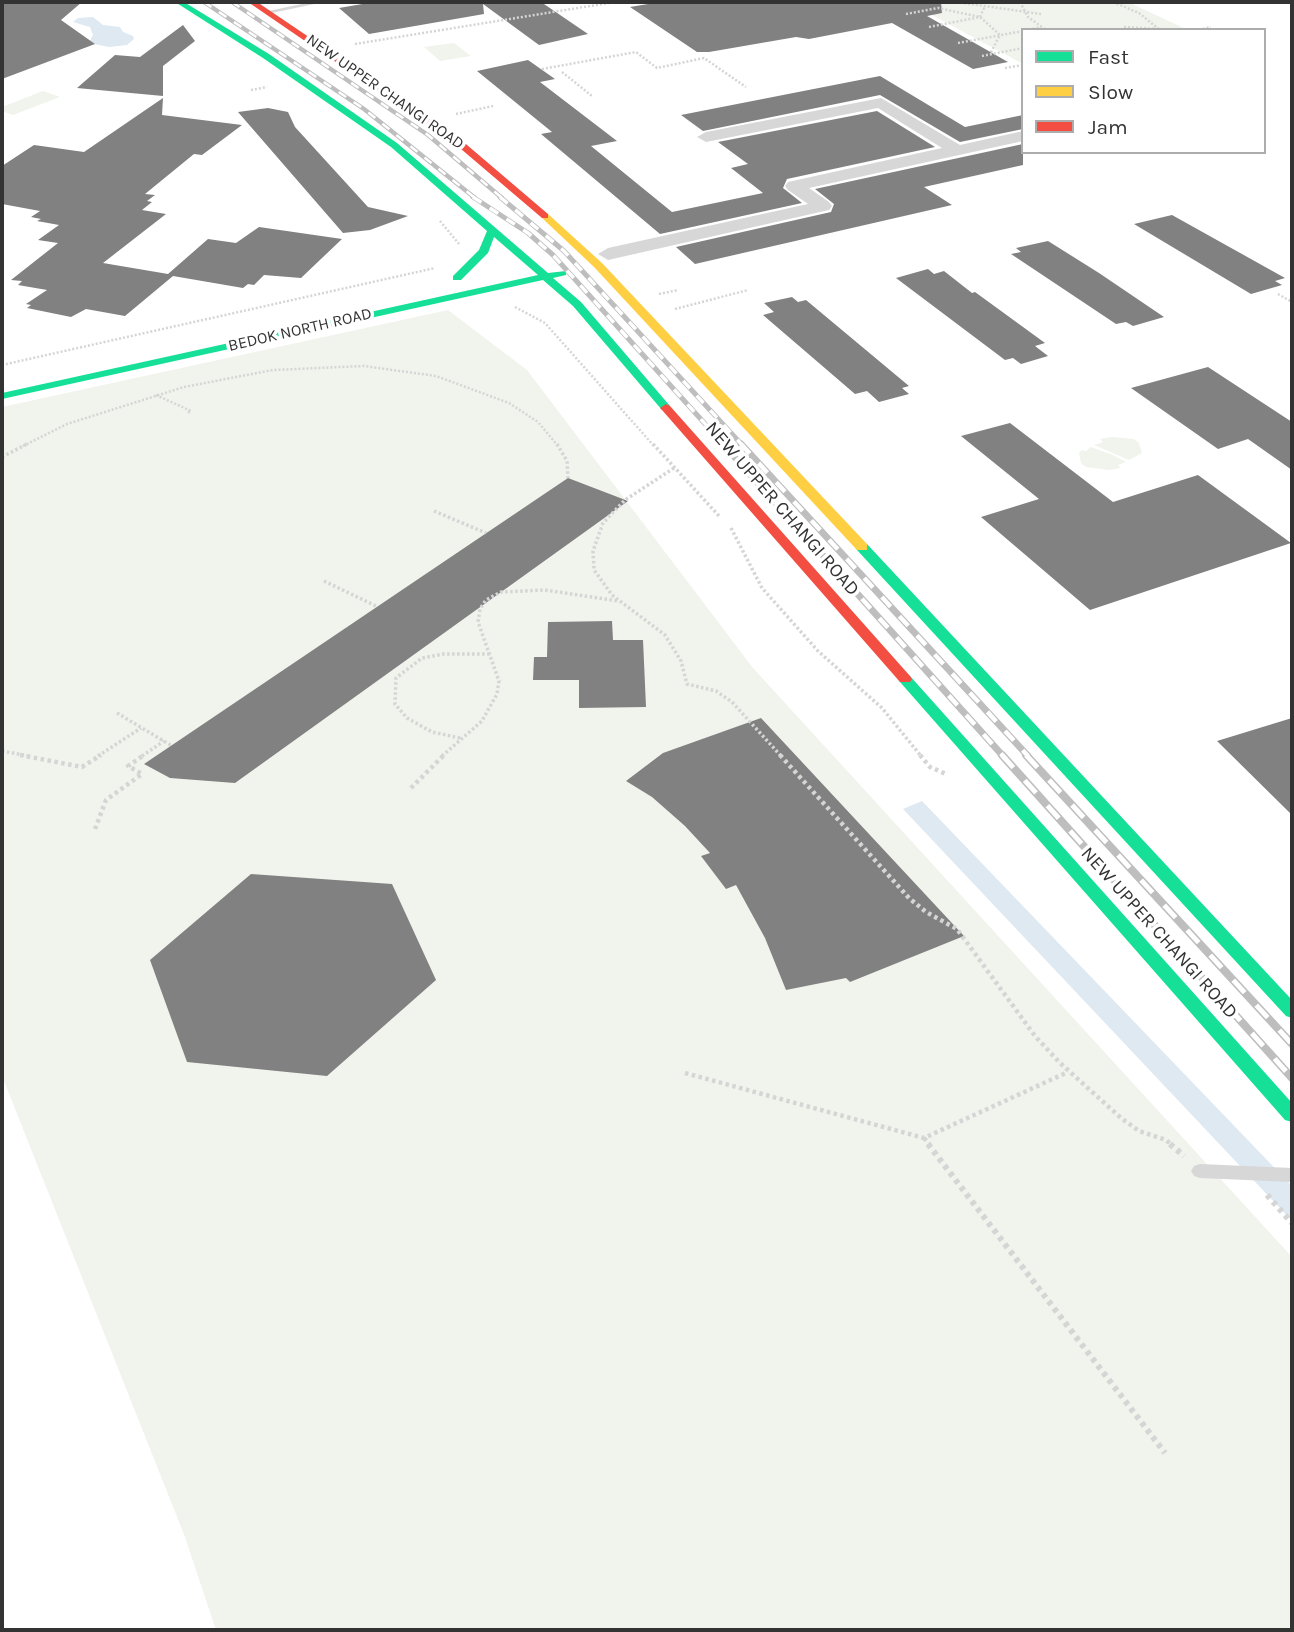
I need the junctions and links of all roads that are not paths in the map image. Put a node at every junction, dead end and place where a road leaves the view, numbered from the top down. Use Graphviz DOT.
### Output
graph roads {
  1 [pos="179,2"];
  2 [pos="253,2"];
  3 [pos="321,2"];
  4 [pos="267,12"];
  5 [pos="1021,136"];
  6 [pos="706,137"];
  7 [pos="958,150"];
  8 [pos="492,230"];
  9 [pos="603,260"];
  10 [pos="535,261"];
  11 [pos="506,267"];
  12 [pos="482,272"];
  13 [pos="547,277"];
  14 [pos="475,291"];
  15 [pos="534,298"];
  16 [pos="553,306"];
  17 [pos="596,324"];
  18 [pos="2,396"];
  19 [pos="1288,1004"];
  20 [pos="1292,1115"];
  21 [pos="1200,1171"];
  22 [pos="1292,1175"];
  1 -- 8 [label="main road, NEW UPPER CHANGI ROAD"];
  2 -- 4 [label="main road, NEW UPPER CHANGI ROAD"];
  3 -- 4 [label="lane"];
  4 -- 9 [label="main road, NEW UPPER CHANGI ROAD"];
  5 -- 7 [label="street"];
  6 -- 7 [label="street"];
  7 -- 9 [label="street"];
  8 -- 10 [label="main road, NEW UPPER CHANGI ROAD"];
  8 -- 12 [label="main road"];
  9 -- 13 [label="main road, BEDOK NORTH ROAD"];
  9 -- 19 [label="main road, NEW UPPER CHANGI ROAD"];
  10 -- 11 [label="main road"];
  10 -- 13 [label="main road, NEW UPPER CHANGI ROAD"];
  13 -- 14 [label="main road, BEDOK NORTH ROAD"];
  13 -- 17 [label="main road, NEW UPPER CHANGI ROAD"];
  14 -- 15 [label="main road"];
  14 -- 18 [label="main road, BEDOK NORTH ROAD"];
  16 -- 17 [label="main road"];
  17 -- 20 [label="main road, NEW UPPER CHANGI ROAD"];
  21 -- 22 [label="lane"];
}
